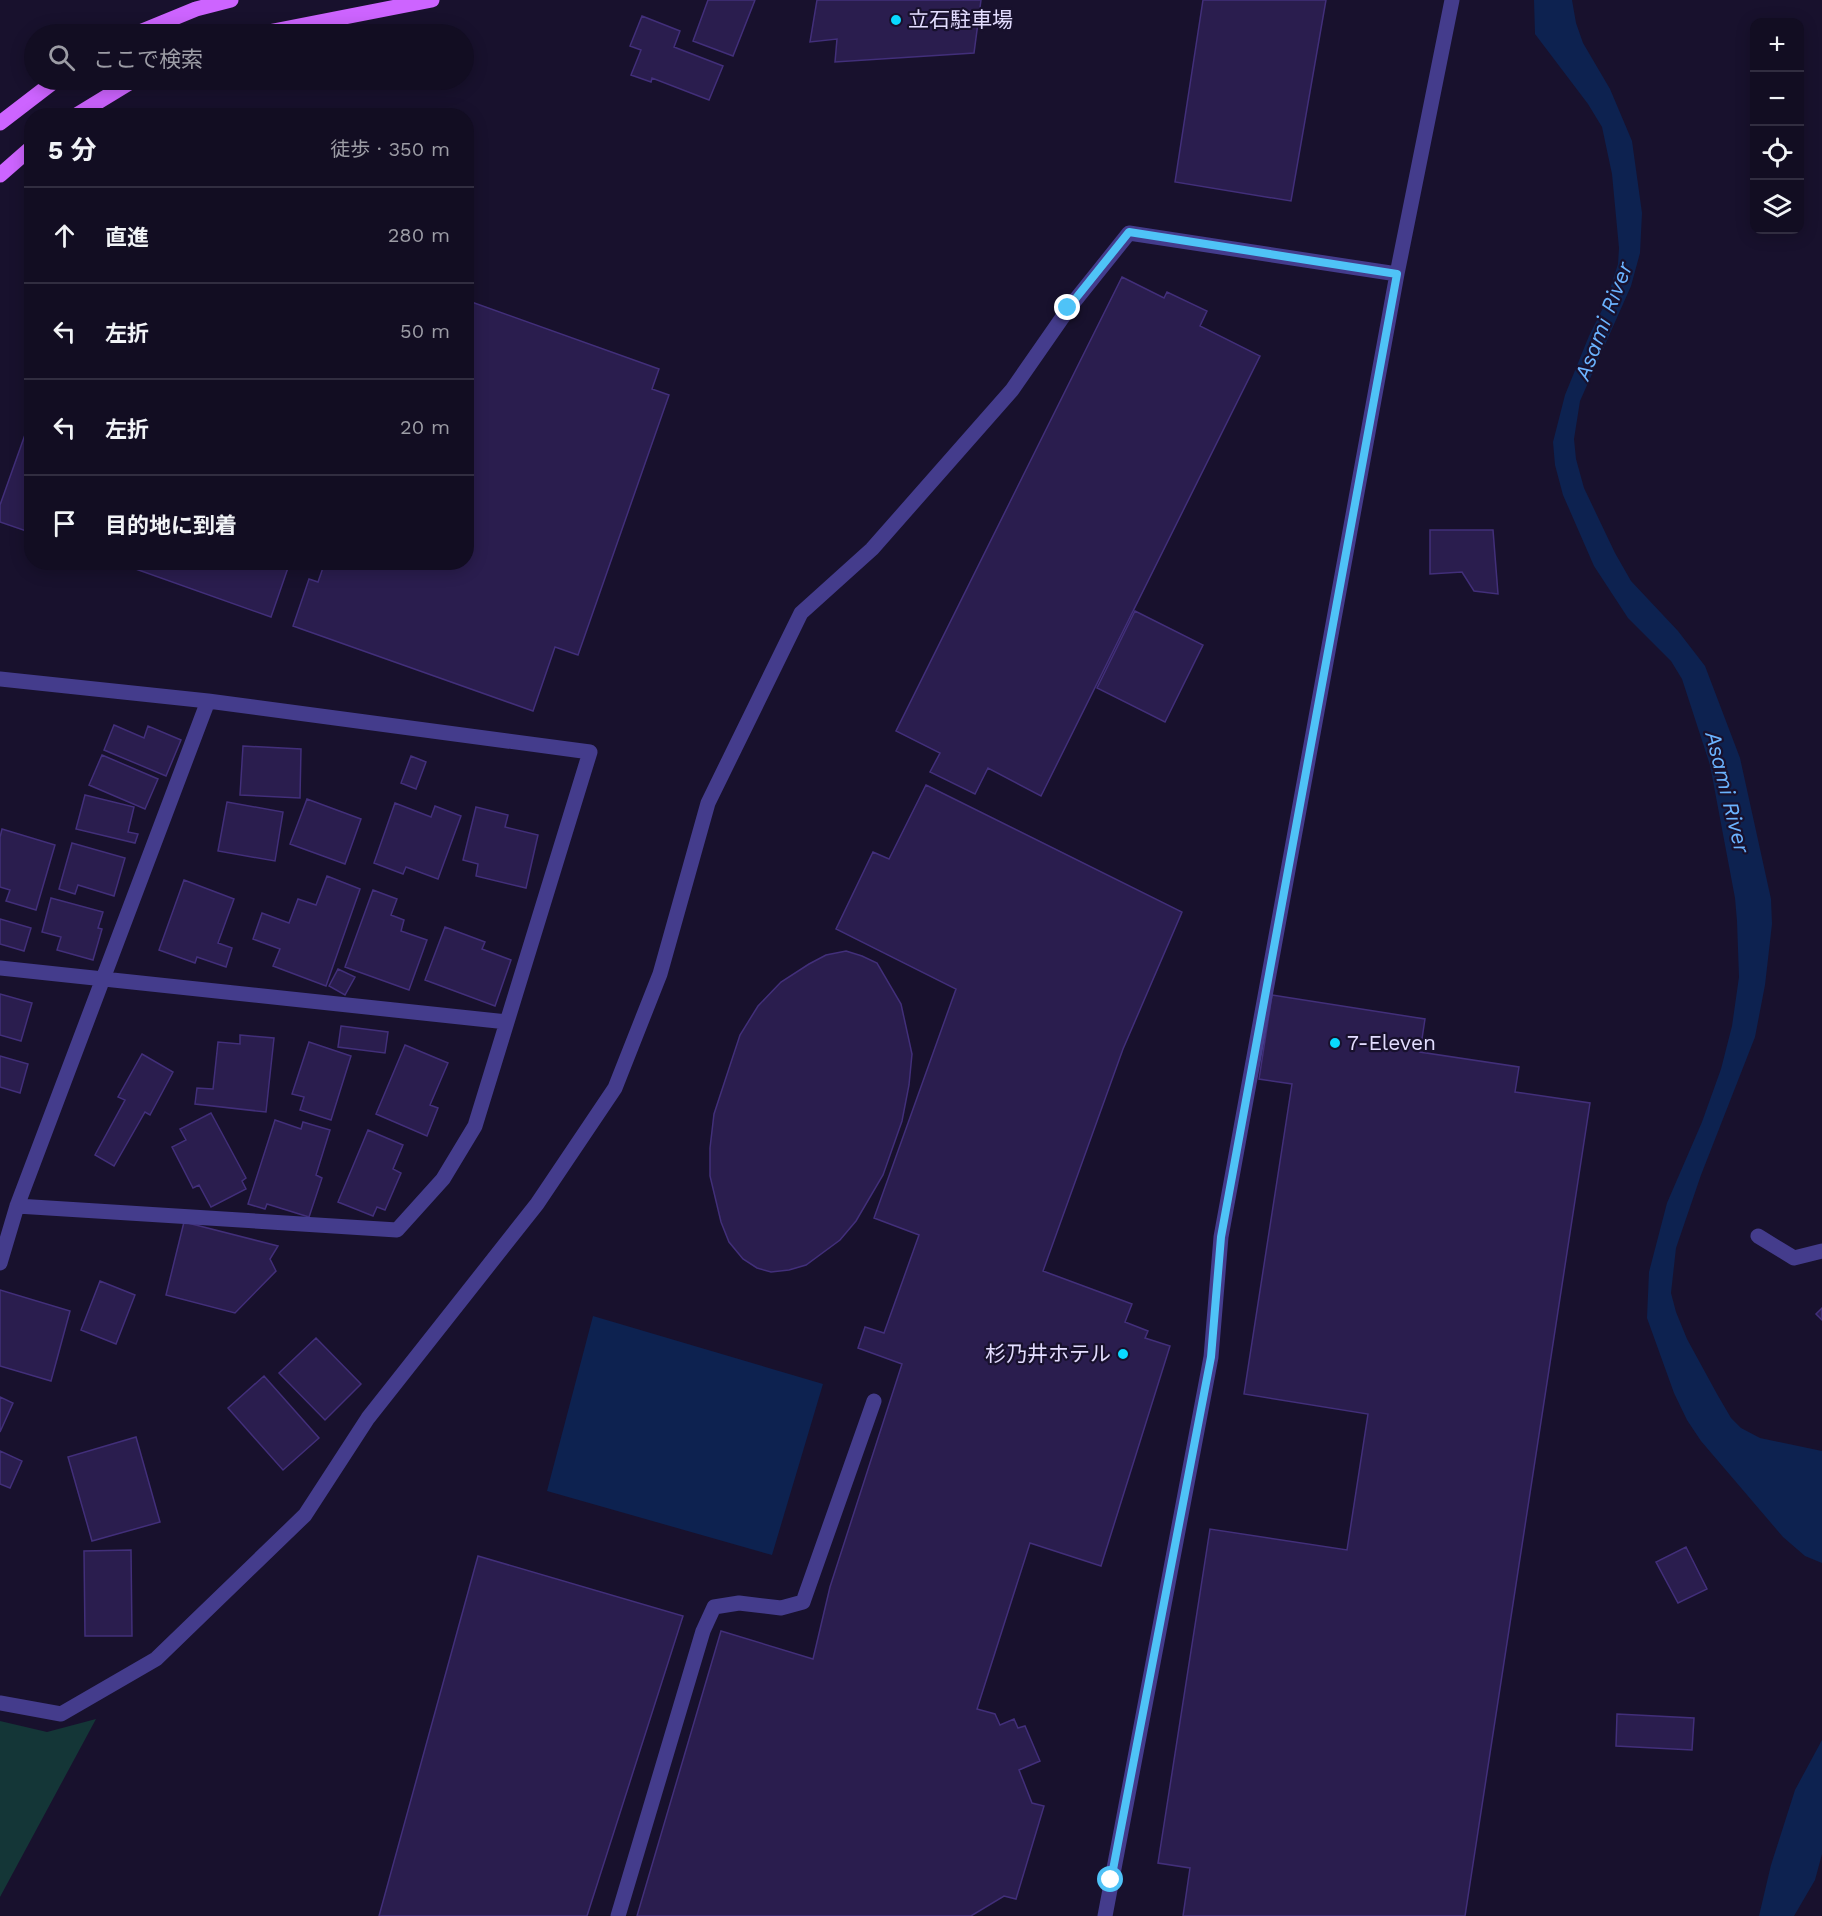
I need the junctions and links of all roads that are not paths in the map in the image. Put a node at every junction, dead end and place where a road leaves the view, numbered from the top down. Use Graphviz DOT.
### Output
graph roads {
  1 [pos="228,0"];
  2 [pos="432,0"];
  3 [pos="1452,0"];
  4 [pos="159,24"];
  5 [pos="309,24"];
  6 [pos="43,90"];
  7 [pos="118,90"];
  8 [pos="88,108"];
  9 [pos="0,123"];
  10 [pos="24,154"];
  11 [pos="0,175"];
  12 [pos="1397,274"];
  13 [pos="0,679"];
  14 [pos="208,701"];
  15 [pos="0,968"];
  16 [pos="102,980"];
  17 [pos="507,1022"];
  18 [pos="17,1206"];
  19 [pos="1758,1236"];
  20 [pos="1822,1251"];
  21 [pos="0,1263"];
  22 [pos="874,1401"];
  23 [pos="0,1703"];
  24 [pos="618,1916"];
  25 [pos="1105,1916"];
  1 -- 4 [label="main road"];
  2 -- 5 [label="main road"];
  3 -- 12 [label="street"];
  6 -- 9 [label="main road"];
  7 -- 8 [label="main road"];
  10 -- 11 [label="main road"];
  12 -- 23 [label="street"];
  12 -- 25 [label="street"];
  13 -- 14 [label="street"];
  14 -- 16 [label="street"];
  14 -- 17 [label="street"];
  15 -- 16 [label="street"];
  16 -- 17 [label="street"];
  16 -- 18 [label="street"];
  17 -- 18 [label="street"];
  18 -- 21 [label="street"];
  19 -- 20 [label="street"];
  22 -- 24 [label="street"];
}
